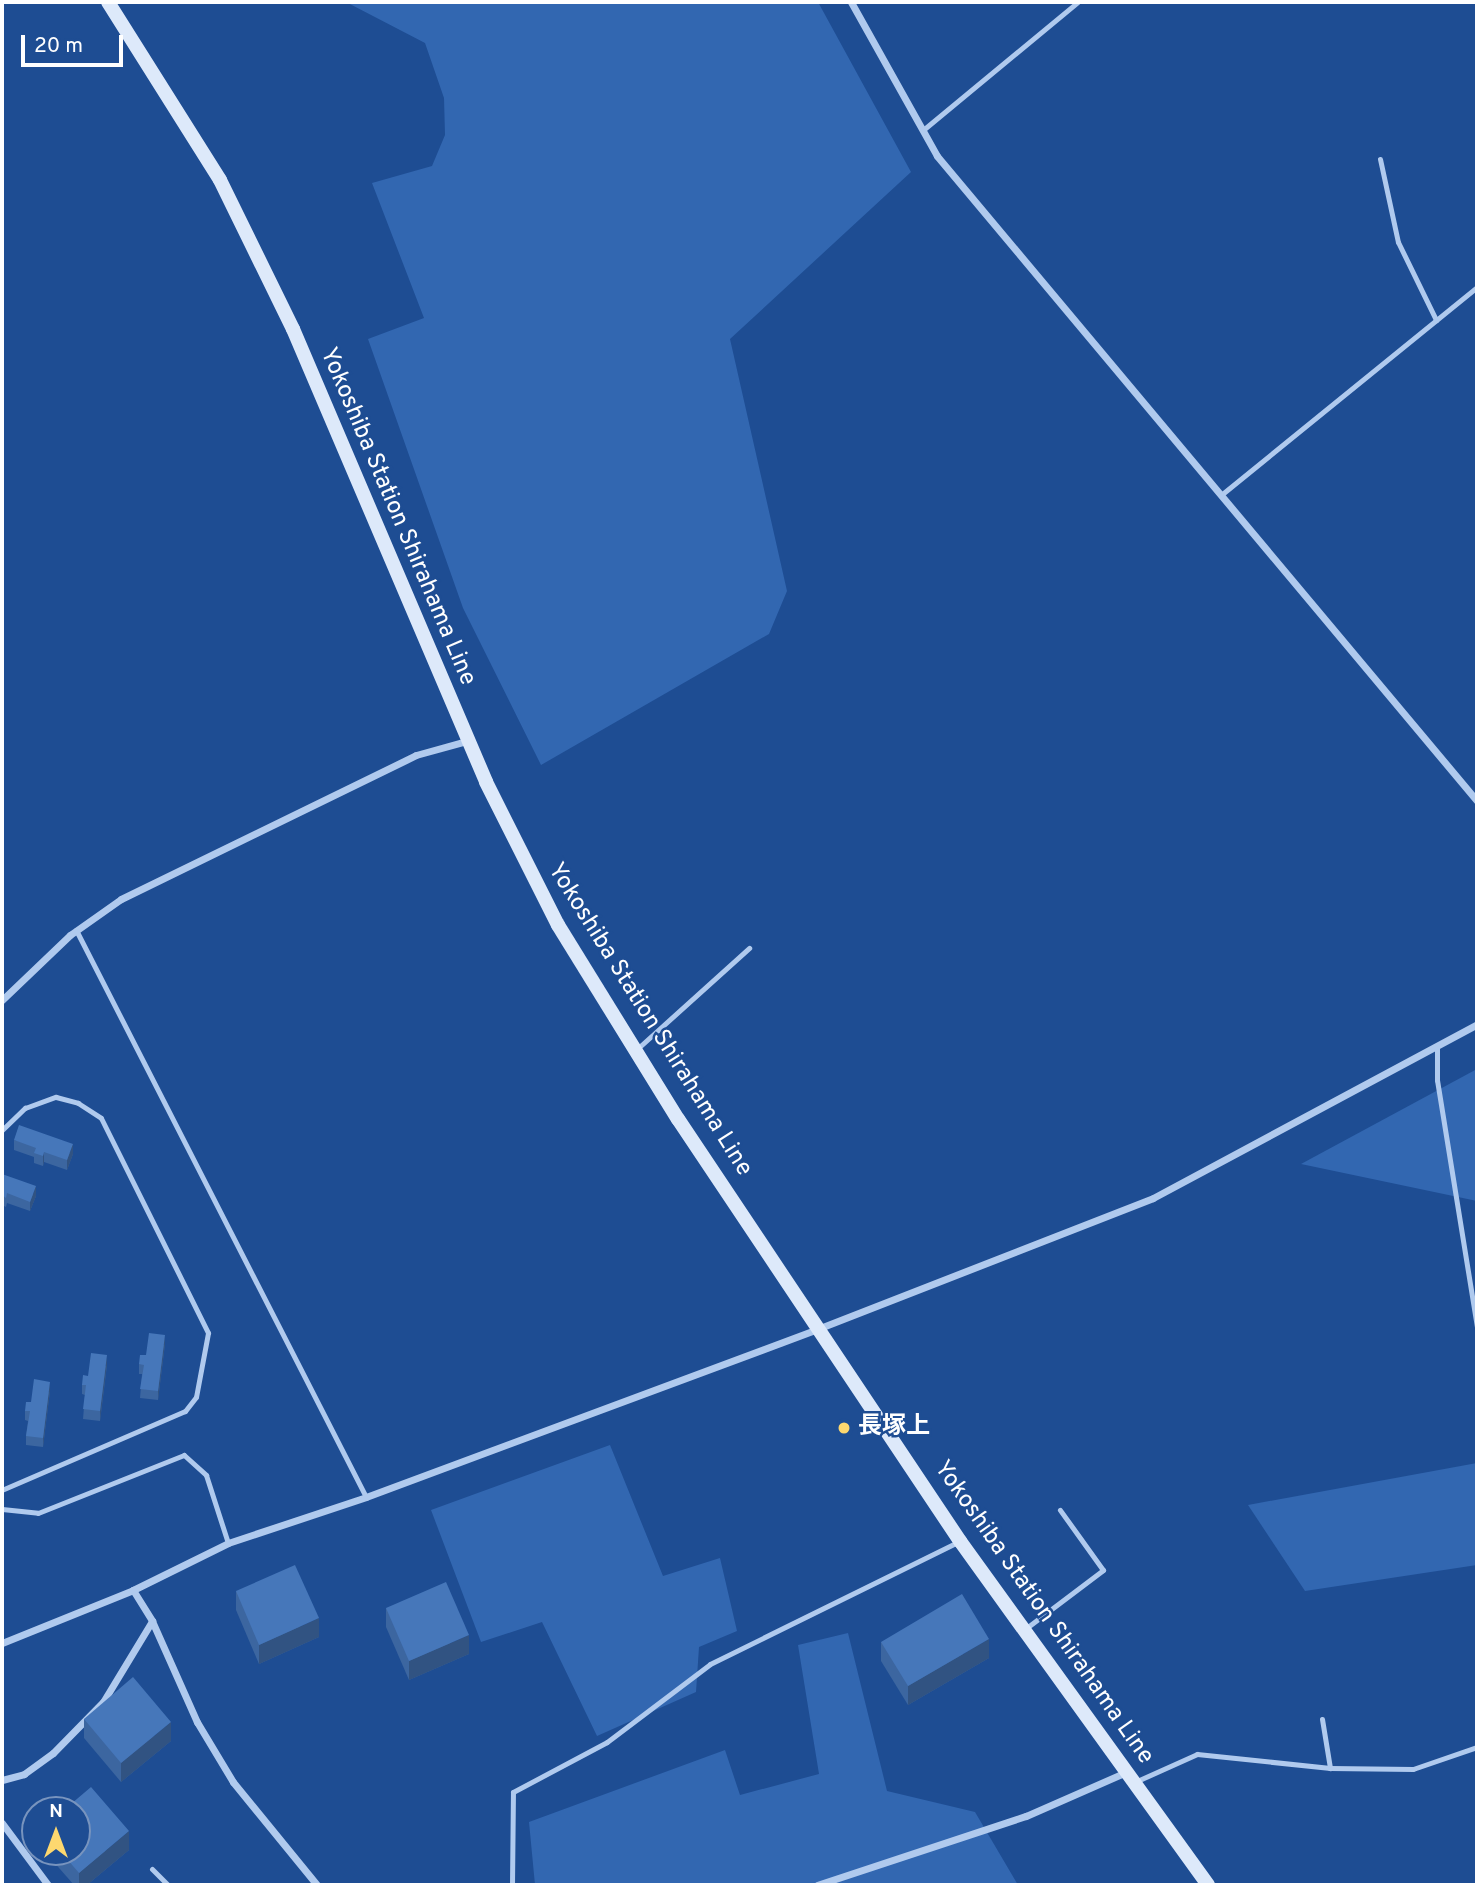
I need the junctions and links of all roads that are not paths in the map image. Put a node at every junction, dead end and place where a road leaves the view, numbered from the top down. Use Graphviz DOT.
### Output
graph roads {
  1 [pos="108,2"];
  2 [pos="851,2"];
  3 [pos="1078,2"];
  4 [pos="923,131"];
  5 [pos="1380,159"];
  6 [pos="1477,287"];
  7 [pos="1436,320"];
  8 [pos="1221,495"];
  9 [pos="467,741"];
  10 [pos="1477,801"];
  11 [pos="76,930"];
  12 [pos="749,948"];
  13 [pos="2,1000"];
  14 [pos="1477,1024"];
  15 [pos="1437,1046"];
  16 [pos="635,1050"];
  17 [pos="2,1130"];
  18 [pos="1477,1327"];
  19 [pos="820,1328"];
  20 [pos="2,1490"];
  21 [pos="366,1497"];
  22 [pos="2,1509"];
  23 [pos="1060,1510"];
  24 [pos="960,1541"];
  25 [pos="228,1543"];
  26 [pos="133,1590"];
  27 [pos="152,1621"];
  28 [pos="1024,1630"];
  29 [pos="2,1643"];
  30 [pos="1322,1719"];
  31 [pos="1477,1747"];
  32 [pos="1331,1768"];
  33 [pos="1130,1777"];
  34 [pos="2,1780"];
  35 [pos="2,1823"];
  36 [pos="152,1869"];
  37 [pos="48,1885"];
  38 [pos="168,1885"];
  39 [pos="317,1885"];
  40 [pos="512,1885"];
  41 [pos="817,1885"];
  42 [pos="1208,1885"];
  1 -- 9 [label="main road, Yokoshiba Station Shirahama Line"];
  2 -- 4 [label="street"];
  3 -- 4 [label="lane"];
  4 -- 8 [label="street"];
  5 -- 7 [label="lane"];
  6 -- 7 [label="lane"];
  7 -- 8 [label="lane"];
  8 -- 10 [label="street"];
  9 -- 11 [label="street"];
  9 -- 16 [label="main road, Yokoshiba Station Shirahama Line"];
  11 -- 13 [label="street"];
  11 -- 21 [label="lane"];
  12 -- 16 [label="lane"];
  14 -- 15 [label="street"];
  15 -- 18 [label="lane"];
  15 -- 19 [label="street"];
  16 -- 19 [label="main road, Yokoshiba Station Shirahama Line"];
  17 -- 20 [label="lane"];
  19 -- 21 [label="street"];
  19 -- 24 [label="main road, Yokoshiba Station Shirahama Line"];
  21 -- 25 [label="street"];
  22 -- 25 [label="lane"];
  23 -- 28 [label="lane"];
  24 -- 28 [label="main road, Yokoshiba Station Shirahama Line"];
  24 -- 40 [label="lane"];
  25 -- 26 [label="street"];
  26 -- 27 [label="street"];
  26 -- 29 [label="street"];
  27 -- 34 [label="street"];
  27 -- 39 [label="street"];
  28 -- 33 [label="main road, Yokoshiba Station Shirahama Line"];
  30 -- 32 [label="lane"];
  31 -- 32 [label="lane"];
  32 -- 33 [label="lane"];
  33 -- 41 [label="street"];
  33 -- 42 [label="main road, Yokoshiba Station Shirahama Line"];
  35 -- 37 [label="street"];
  36 -- 38 [label="lane"];
}
